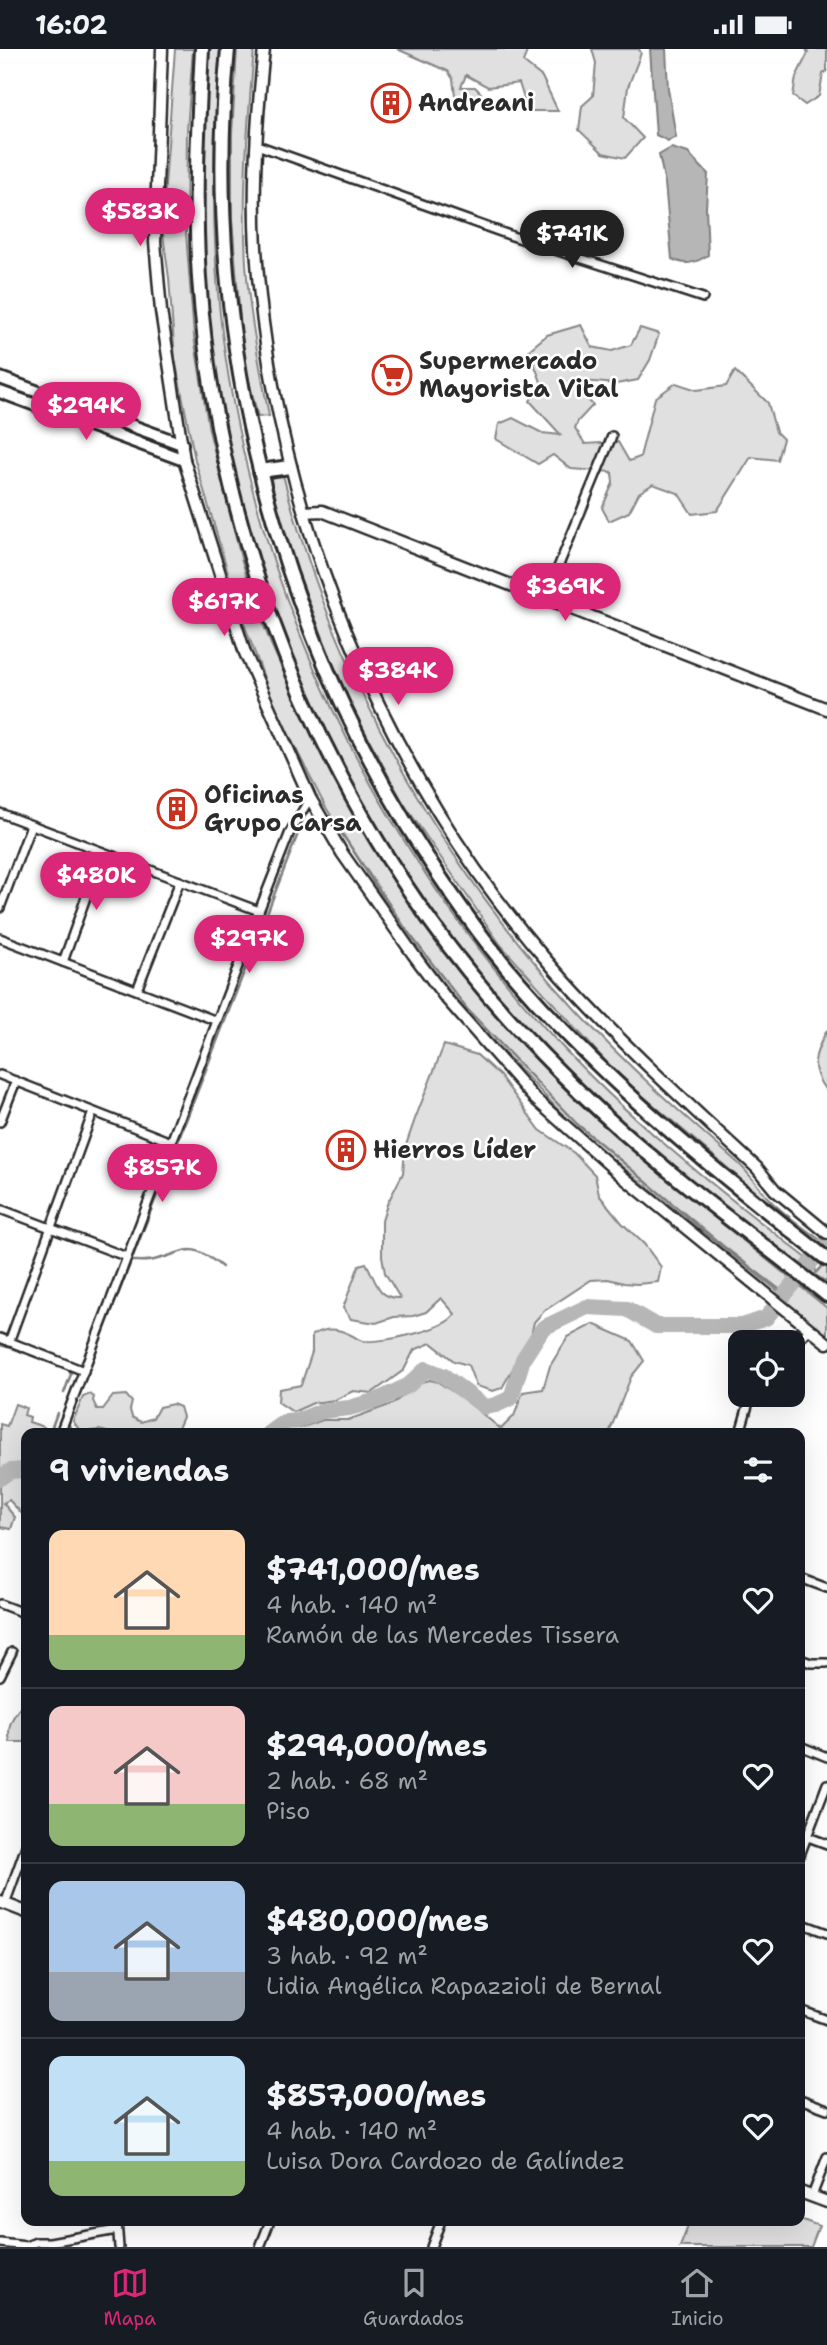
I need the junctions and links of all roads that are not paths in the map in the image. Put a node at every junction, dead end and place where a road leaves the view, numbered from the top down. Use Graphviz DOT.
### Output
graph roads {
  1 [pos="162,49"];
  2 [pos="202,49"];
  3 [pos="228,49"];
  4 [pos="264,49"];
  5 [pos="257,145"];
  6 [pos="703,298"];
  7 [pos="0,378"];
  8 [pos="0,392"];
  9 [pos="612,436"];
  10 [pos="182,445"];
  11 [pos="184,460"];
  12 [pos="290,467"];
  13 [pos="260,471"];
  14 [pos="304,512"];
  15 [pos="545,599"];
  16 [pos="827,709"];
  17 [pos="310,798"];
  18 [pos="0,813"];
  19 [pos="32,825"];
  20 [pos="102,852"];
  21 [pos="180,881"];
  22 [pos="0,908"];
  23 [pos="259,911"];
  24 [pos="0,938"];
  25 [pos="63,962"];
  26 [pos="137,991"];
  27 [pos="217,1021"];
  28 [pos="0,1075"];
  29 [pos="16,1081"];
  30 [pos="93,1112"];
  31 [pos="0,1122"];
  32 [pos="171,1142"];
  33 [pos="0,1209"];
  34 [pos="51,1227"];
  35 [pos="825,1232"];
  36 [pos="127,1257"];
  37 [pos="827,1259"];
  38 [pos="827,1295"];
  39 [pos="810,1329"];
  40 [pos="805,1334"];
  41 [pos="0,1338"];
  42 [pos="9,1342"];
  43 [pos="827,1343"];
  44 [pos="84,1371"];
  45 [pos="748,1407"];
  46 [pos="62,1428"];
  47 [pos="741,1428"];
  48 [pos="805,1580"];
  49 [pos="827,1588"];
  50 [pos="0,1604"];
  51 [pos="21,1612"];
  52 [pos="12,1652"];
  53 [pos="805,1661"];
  54 [pos="827,1663"];
  55 [pos="0,1676"];
  56 [pos="805,1748"];
  57 [pos="827,1757"];
  58 [pos="827,1784"];
  59 [pos="805,1831"];
  60 [pos="805,1836"];
  61 [pos="827,1844"];
  62 [pos="21,1858"];
  63 [pos="2,1903"];
  64 [pos="21,1910"];
  65 [pos="805,1925"];
  66 [pos="827,1933"];
  67 [pos="805,2012"];
  68 [pos="827,2020"];
  69 [pos="805,2101"];
  70 [pos="827,2109"];
  71 [pos="827,2157"];
  72 [pos="805,2194"];
  73 [pos="812,2196"];
  74 [pos="827,2202"];
  75 [pos="117,2226"];
  76 [pos="268,2226"];
  77 [pos="439,2226"];
  78 [pos="117,2230"];
  79 [pos="0,2243"];
  80 [pos="119,2247"];
  81 [pos="260,2247"];
  82 [pos="430,2247"];
  1 -- 10 [label="street"];
  2 -- 38 [label="highway"];
  3 -- 13 [label="highway"];
  4 -- 5 [label="street"];
  5 -- 6 [label="street"];
  5 -- 12 [label="street"];
  7 -- 10 [label="main road"];
  8 -- 11 [label="main road"];
  9 -- 15 [label="street"];
  10 -- 11 [label="street"];
  11 -- 17 [label="street"];
  12 -- 13 [label="highway"];
  12 -- 14 [label="street"];
  13 -- 37 [label="highway"];
  14 -- 15 [label="street"];
  14 -- 35 [label="street"];
  15 -- 16 [label="street"];
  17 -- 23 [label="street"];
  17 -- 39 [label="street"];
  18 -- 19 [label="street"];
  19 -- 20 [label="street"];
  19 -- 22 [label="street"];
  20 -- 21 [label="street"];
  20 -- 25 [label="street"];
  21 -- 23 [label="street"];
  21 -- 26 [label="street"];
  23 -- 27 [label="street"];
  24 -- 25 [label="street"];
  25 -- 26 [label="street"];
  26 -- 27 [label="street"];
  27 -- 32 [label="street"];
  28 -- 29 [label="street"];
  29 -- 30 [label="street"];
  29 -- 31 [label="street"];
  30 -- 32 [label="street"];
  30 -- 34 [label="street"];
  32 -- 36 [label="street"];
  33 -- 34 [label="street"];
  34 -- 36 [label="street"];
  34 -- 42 [label="street"];
  36 -- 44 [label="street"];
  39 -- 40 [label="street"];
  39 -- 43 [label="street"];
  41 -- 42 [label="street"];
  42 -- 44 [label="street"];
  44 -- 46 [label="street"];
  45 -- 47 [label="street"];
  48 -- 49 [label="street"];
  50 -- 51 [label="street"];
  52 -- 55 [label="street"];
  53 -- 54 [label="street"];
  56 -- 57 [label="street"];
  58 -- 59 [label="street"];
  60 -- 61 [label="street"];
  62 -- 63 [label="street"];
  63 -- 64 [label="street"];
  65 -- 66 [label="street"];
  67 -- 68 [label="street"];
  69 -- 70 [label="street"];
  71 -- 73 [label="street"];
  72 -- 73 [label="street"];
  73 -- 74 [label="street"];
  75 -- 78 [label="street"];
  76 -- 81 [label="street"];
  77 -- 82 [label="street"];
  78 -- 79 [label="street"];
  78 -- 80 [label="street"];
}
